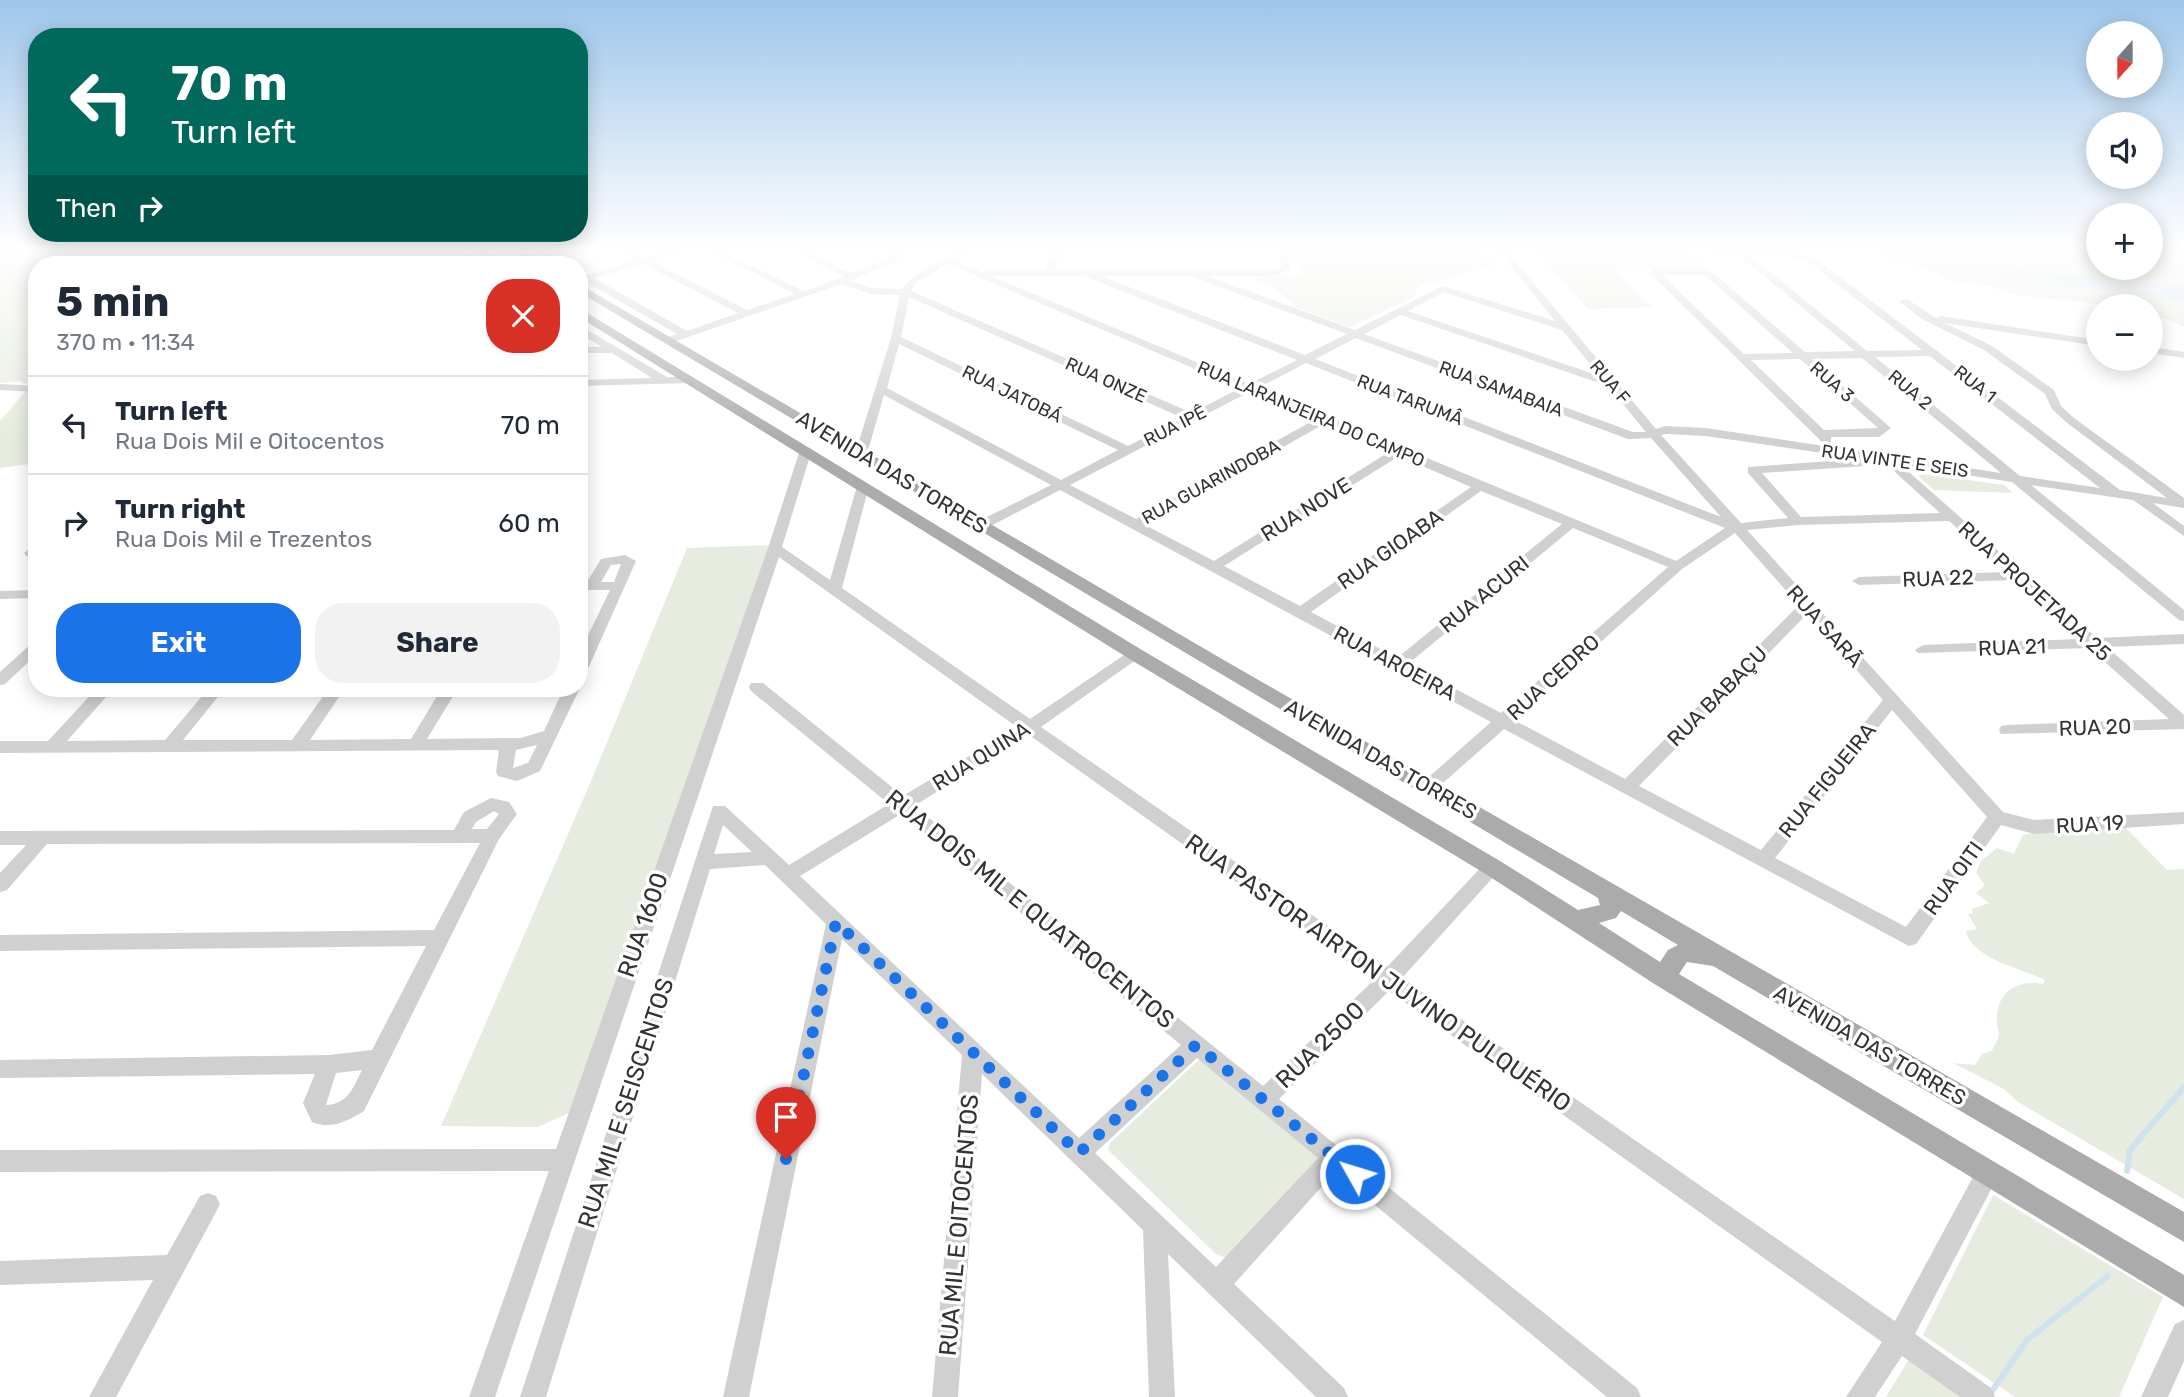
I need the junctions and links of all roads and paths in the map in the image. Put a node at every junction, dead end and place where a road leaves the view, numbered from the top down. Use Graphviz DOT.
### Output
graph roads {
  1 [pos="638,314"];
  2 [pos="747,314"];
  3 [pos="901,314"];
  4 [pos="956,314"];
  5 [pos="1076,314"];
  6 [pos="1191,314"];
  7 [pos="1301,314"];
  8 [pos="1394,314"];
  9 [pos="1409,314"];
  10 [pos="1523,314"];
  11 [pos="1554,314"];
  12 [pos="1697,314"];
  13 [pos="1755,314"];
  14 [pos="1818,314"];
  15 [pos="1884,314"];
  16 [pos="1922,314"];
  17 [pos="1926,317"];
  18 [pos="588,318"];
  19 [pos="1564,327"];
  20 [pos="588,334"];
  21 [pos="1354,334"];
  22 [pos="677,338"];
  23 [pos="896,338"];
  24 [pos="2086,341"];
  25 [pos="588,350"];
  26 [pos="613,350"];
  27 [pos="2163,352"];
  28 [pos="1935,353"];
  29 [pos="1867,354"];
  30 [pos="2184,355"];
  31 [pos="1802,356"];
  32 [pos="1740,357"];
  33 [pos="1306,359"];
  34 [pos="706,362"];
  35 [pos="726,374"];
  36 [pos="670,376"];
  37 [pos="690,380"];
  38 [pos="588,382"];
  39 [pos="1609,383"];
  40 [pos="0,387"];
  41 [pos="1249,388"];
  42 [pos="28,389"];
  43 [pos="881,389"];
  44 [pos="1191,417"];
  45 [pos="1324,419"];
  46 [pos="1654,434"];
  47 [pos="1821,434"];
  48 [pos="1127,450"];
  49 [pos="1398,451"];
  50 [pos="1836,452"];
  51 [pos="805,453"];
  52 [pos="861,454"];
  53 [pos="1891,462"];
  54 [pos="2014,479"];
  55 [pos="863,486"];
  56 [pos="1061,486"];
  57 [pos="1480,486"];
  58 [pos="2118,495"];
  59 [pos="2137,497"];
  60 [pos="2184,504"];
  61 [pos="1952,517"];
  62 [pos="1798,522"];
  63 [pos="1571,523"];
  64 [pos="982,525"];
  65 [pos="1135,525"];
  66 [pos="1735,527"];
  67 [pos="2184,532"];
  68 [pos="775,548"];
  69 [pos="1215,566"];
  70 [pos="1677,566"];
  71 [pos="2018,576"];
  72 [pos="1858,581"];
  73 [pos="588,583"];
  74 [pos="588,586"];
  75 [pos="619,586"];
  76 [pos="834,590"];
  77 [pos="28,594"];
  78 [pos="0,595"];
  79 [pos="1807,606"];
  80 [pos="1300,613"];
  81 [pos="2184,617"];
  82 [pos="2184,639"];
  83 [pos="2095,644"];
  84 [pos="1923,650"];
  85 [pos="588,652"];
  86 [pos="28,654"];
  87 [pos="1135,654"];
  88 [pos="1396,664"];
  89 [pos="0,680"];
  90 [pos="757,687"];
  91 [pos="98,697"];
  92 [pos="210,697"];
  93 [pos="331,697"];
  94 [pos="445,697"];
  95 [pos="568,697"];
  96 [pos="1891,700"];
  97 [pos="1504,721"];
  98 [pos="2184,724"];
  99 [pos="1028,727"];
  100 [pos="2007,730"];
  101 [pos="550,735"];
  102 [pos="298,744"];
  103 [pos="500,744"];
  104 [pos="170,745"];
  105 [pos="415,746"];
  106 [pos="0,747"];
  107 [pos="51,748"];
  108 [pos="1628,786"];
  109 [pos="1428,787"];
  110 [pos="902,805"];
  111 [pos="1997,817"];
  112 [pos="2184,818"];
  113 [pos="459,836"];
  114 [pos="492,836"];
  115 [pos="0,838"];
  116 [pos="42,838"];
  117 [pos="770,858"];
  118 [pos="1763,860"];
  119 [pos="703,862"];
  120 [pos="1492,867"];
  121 [pos="788,875"];
  122 [pos="0,885"];
  123 [pos="1606,891"];
  124 [pos="1576,920"];
  125 [pos="836,922"];
  126 [pos="441,938"];
  127 [pos="1909,938"];
  128 [pos="0,943"];
  129 [pos="1720,957"];
  130 [pos="1665,978"];
  131 [pos="1387,979"];
  132 [pos="1196,1045"];
  133 [pos="973,1052"];
  134 [pos="378,1059"];
  135 [pos="329,1063"];
  136 [pos="0,1069"];
  137 [pos="1264,1100"];
  138 [pos="1079,1153"];
  139 [pos="1334,1157"];
  140 [pos="562,1160"];
  141 [pos="0,1161"];
  142 [pos="1987,1174"];
  143 [pos="208,1204"];
  144 [pos="1155,1225"];
  145 [pos="2184,1228"];
  146 [pos="175,1267"];
  147 [pos="0,1273"];
  148 [pos="1217,1284"];
  149 [pos="2184,1292"];
  150 [pos="2184,1333"];
  151 [pos="1898,1340"];
  152 [pos="1974,1392"];
  153 [pos="102,1397"];
  154 [pos="482,1397"];
  155 [pos="533,1397"];
  156 [pos="736,1397"];
  157 [pos="945,1397"];
  158 [pos="1162,1397"];
  159 [pos="1335,1397"];
  160 [pos="1628,1397"];
  161 [pos="1859,1397"];
  162 [pos="2154,1397"];
  1 -- 22 [label="main road, AVENIDA DAS TORRES"];
  2 -- 22 [label="street"];
  3 -- 23 [label="street"];
  4 -- 44 [label="street, RUA ONZE"];
  5 -- 41 [label="street, RUA LARANJEIRA DO CAMPO"];
  6 -- 33 [label="street, RUA TARUMÂ"];
  7 -- 21 [label="street, RUA SAMABAIA"];
  8 -- 21 [label="street, RUA IPÊ"];
  9 -- 39 [label="street"];
  10 -- 19 [label="street, RUA IPÊ"];
  11 -- 19 [label="street, RUA F"];
  12 -- 32 [label="street, RUA 3"];
  13 -- 31 [label="street, RUA 3"];
  14 -- 29 [label="street, RUA 2"];
  15 -- 28 [label="street, RUA 1"];
  16 -- 17 [label="street"];
  17 -- 24 [label="street"];
  17 -- 60 [label="street"];
  18 -- 36 [label="main road, AVENIDA DAS TORRES"];
  19 -- 39 [label="street, RUA F"];
  20 -- 26 [label="street"];
  21 -- 33 [label="street, RUA IPÊ"];
  21 -- 46 [label="street, RUA SAMABAIA"];
  22 -- 34 [label="main road, AVENIDA DAS TORRES"];
  23 -- 43 [label="street"];
  23 -- 48 [label="street, RUA JATOBÁ"];
  25 -- 26 [label="street"];
  26 -- 36 [label="street"];
  27 -- 30 [label="street"];
  28 -- 29 [label="street"];
  28 -- 58 [label="street, RUA 1"];
  29 -- 31 [label="street"];
  29 -- 54 [label="street, RUA 2"];
  31 -- 32 [label="street"];
  31 -- 47 [label="street, RUA 3"];
  32 -- 47 [label="street"];
  33 -- 41 [label="street, RUA IPÊ"];
  33 -- 66 [label="street, RUA TARUMÂ"];
  34 -- 35 [label="main road, AVENIDA DAS TORRES"];
  34 -- 36 [label="main road"];
  35 -- 37 [label="main road"];
  35 -- 52 [label="main road, AVENIDA DAS TORRES"];
  36 -- 37 [label="main road, AVENIDA DAS TORRES"];
  36 -- 38 [label="street"];
  37 -- 51 [label="main road, AVENIDA DAS TORRES"];
  39 -- 46 [label="street, RUA F"];
  40 -- 42 [label="street"];
  41 -- 44 [label="street, RUA IPÊ"];
  41 -- 45 [label="street, RUA LARANJEIRA DO CAMPO"];
  43 -- 52 [label="street"];
  43 -- 56 [label="street, RUA AROEIRA"];
  44 -- 48 [label="street, RUA IPÊ"];
  45 -- 49 [label="street, RUA LARANJEIRA DO CAMPO"];
  45 -- 65 [label="street, RUA GUARINDOBA"];
  46 -- 50 [label="street, RUA VINTE E SEIS"];
  46 -- 66 [label="street, RUA SARÃ"];
  47 -- 50 [label="street"];
  48 -- 56 [label="street, RUA IPÊ"];
  49 -- 57 [label="street, RUA LARANJEIRA DO CAMPO"];
  49 -- 69 [label="street, RUA NOVE"];
  50 -- 53 [label="street, RUA VINTE E SEIS"];
  51 -- 55 [label="main road, AVENIDA DAS TORRES"];
  51 -- 68 [label="street, RUA 1600"];
  52 -- 64 [label="main road, AVENIDA DAS TORRES"];
  53 -- 54 [label="street, RUA VINTE E SEIS"];
  53 -- 61 [label="street, RUA PROJETADA 25"];
  53 -- 62 [label="street"];
  54 -- 58 [label="street, RUA VINTE E SEIS"];
  54 -- 81 [label="street, RUA 2"];
  55 -- 76 [label="street"];
  55 -- 87 [label="main road, AVENIDA DAS TORRES"];
  56 -- 64 [label="street, RUA IPÊ"];
  56 -- 65 [label="street, RUA AROEIRA"];
  57 -- 63 [label="street, RUA LARANJEIRA DO CAMPO"];
  57 -- 80 [label="street, RUA GIOABA"];
  58 -- 59 [label="street, RUA VINTE E SEIS"];
  59 -- 60 [label="street, RUA VINTE E SEIS"];
  59 -- 67 [label="street"];
  61 -- 62 [label="street"];
  61 -- 71 [label="street, RUA PROJETADA 25"];
  62 -- 66 [label="street"];
  63 -- 70 [label="street, RUA LARANJEIRA DO CAMPO"];
  63 -- 88 [label="street, RUA ACURI"];
  64 -- 109 [label="main road, AVENIDA DAS TORRES"];
  65 -- 69 [label="street, RUA AROEIRA"];
  66 -- 70 [label="street, RUA CEDRO"];
  66 -- 79 [label="street, RUA SARÃ"];
  68 -- 76 [label="street, RUA PASTOR AIRTON JUVINO PULQUÉRIO"];
  68 -- 140 [label="street, RUA 1600"];
  69 -- 80 [label="street, RUA AROEIRA"];
  70 -- 97 [label="street, RUA CEDRO"];
  71 -- 72 [label="street, RUA 22"];
  71 -- 83 [label="street, RUA PROJETADA 25"];
  73 -- 75 [label="street"];
  74 -- 75 [label="street"];
  75 -- 85 [label="street"];
  76 -- 99 [label="street, RUA PASTOR AIRTON JUVINO PULQUÉRIO"];
  77 -- 78 [label="street"];
  79 -- 96 [label="street, RUA SARÃ"];
  79 -- 108 [label="street, RUA BABAÇU"];
  80 -- 88 [label="street, RUA AROEIRA"];
  82 -- 83 [label="street, RUA 21"];
  83 -- 84 [label="street, RUA 21"];
  83 -- 98 [label="street, RUA PROJETADA 25"];
  86 -- 89 [label="street"];
  87 -- 99 [label="street, RUA QUINA"];
  87 -- 120 [label="main road, AVENIDA DAS TORRES"];
  88 -- 97 [label="street, RUA AROEIRA"];
  90 -- 110 [label="street, RUA DOIS MIL E QUATROCENTOS"];
  91 -- 107 [label="street"];
  92 -- 104 [label="street"];
  93 -- 102 [label="street"];
  94 -- 105 [label="street"];
  95 -- 101 [label="street"];
  96 -- 111 [label="street, RUA SARÃ"];
  96 -- 118 [label="street, RUA FIGUEIRA"];
  97 -- 108 [label="street, RUA AROEIRA"];
  97 -- 109 [label="street, RUA CEDRO"];
  98 -- 100 [label="street, RUA 20"];
  99 -- 110 [label="street, RUA QUINA"];
  99 -- 131 [label="street, RUA PASTOR AIRTON JUVINO PULQUÉRIO"];
  101 -- 103 [label="street"];
  101 -- 103 [label="street"];
  102 -- 104 [label="street"];
  102 -- 105 [label="street"];
  103 -- 105 [label="street"];
  104 -- 107 [label="street"];
  106 -- 107 [label="street"];
  108 -- 118 [label="street, RUA AROEIRA"];
  109 -- 123 [label="main road, AVENIDA DAS TORRES"];
  110 -- 121 [label="street, RUA QUINA"];
  110 -- 132 [label="street, RUA DOIS MIL E QUATROCENTOS"];
  111 -- 112 [label="street, RUA 19"];
  111 -- 127 [label="street, RUA OITI"];
  113 -- 114 [label="street"];
  113 -- 114 [label="street"];
  113 -- 116 [label="street"];
  114 -- 126 [label="street"];
  115 -- 116 [label="street"];
  116 -- 122 [label="street"];
  117 -- 119 [label="street"];
  117 -- 119 [label="street, RUA MIL E SEISCENTOS"];
  117 -- 121 [label="street"];
  118 -- 127 [label="street, RUA AROEIRA"];
  119 -- 155 [label="street, RUA MIL E SEISCENTOS"];
  120 -- 124 [label="main road, AVENIDA DAS TORRES"];
  120 -- 131 [label="street, RUA 2500"];
  121 -- 125 [label="street"];
  123 -- 124 [label="main road"];
  123 -- 129 [label="main road, AVENIDA DAS TORRES"];
  124 -- 130 [label="main road, AVENIDA DAS TORRES"];
  125 -- 133 [label="street"];
  125 -- 156 [label="street"];
  126 -- 128 [label="street"];
  126 -- 134 [label="street"];
  129 -- 130 [label="main road"];
  129 -- 145 [label="main road, AVENIDA DAS TORRES"];
  130 -- 142 [label="main road, AVENIDA DAS TORRES"];
  131 -- 137 [label="street, RUA 2500"];
  131 -- 151 [label="street, RUA PASTOR AIRTON JUVINO PULQUÉRIO"];
  132 -- 137 [label="street, RUA DOIS MIL E QUATROCENTOS"];
  132 -- 138 [label="street"];
  133 -- 138 [label="street"];
  133 -- 157 [label="street, RUA MIL E OITOCENTOS"];
  134 -- 135 [label="street"];
  134 -- 135 [label="street"];
  135 -- 136 [label="street"];
  137 -- 139 [label="street, RUA DOIS MIL E QUATROCENTOS"];
  138 -- 144 [label="street"];
  139 -- 148 [label="street"];
  139 -- 160 [label="street, RUA DOIS MIL E QUATROCENTOS"];
  140 -- 141 [label="street"];
  140 -- 154 [label="street, RUA 1600"];
  142 -- 149 [label="main road, AVENIDA DAS TORRES"];
  142 -- 151 [label="street"];
  143 -- 146 [label="street"];
  144 -- 148 [label="street"];
  144 -- 158 [label="street"];
  146 -- 147 [label="street"];
  146 -- 153 [label="street"];
  148 -- 159 [label="street"];
  150 -- 162 [label="street"];
  151 -- 152 [label="street, RUA PASTOR AIRTON JUVINO PULQUÉRIO"];
  151 -- 161 [label="street"];
}
